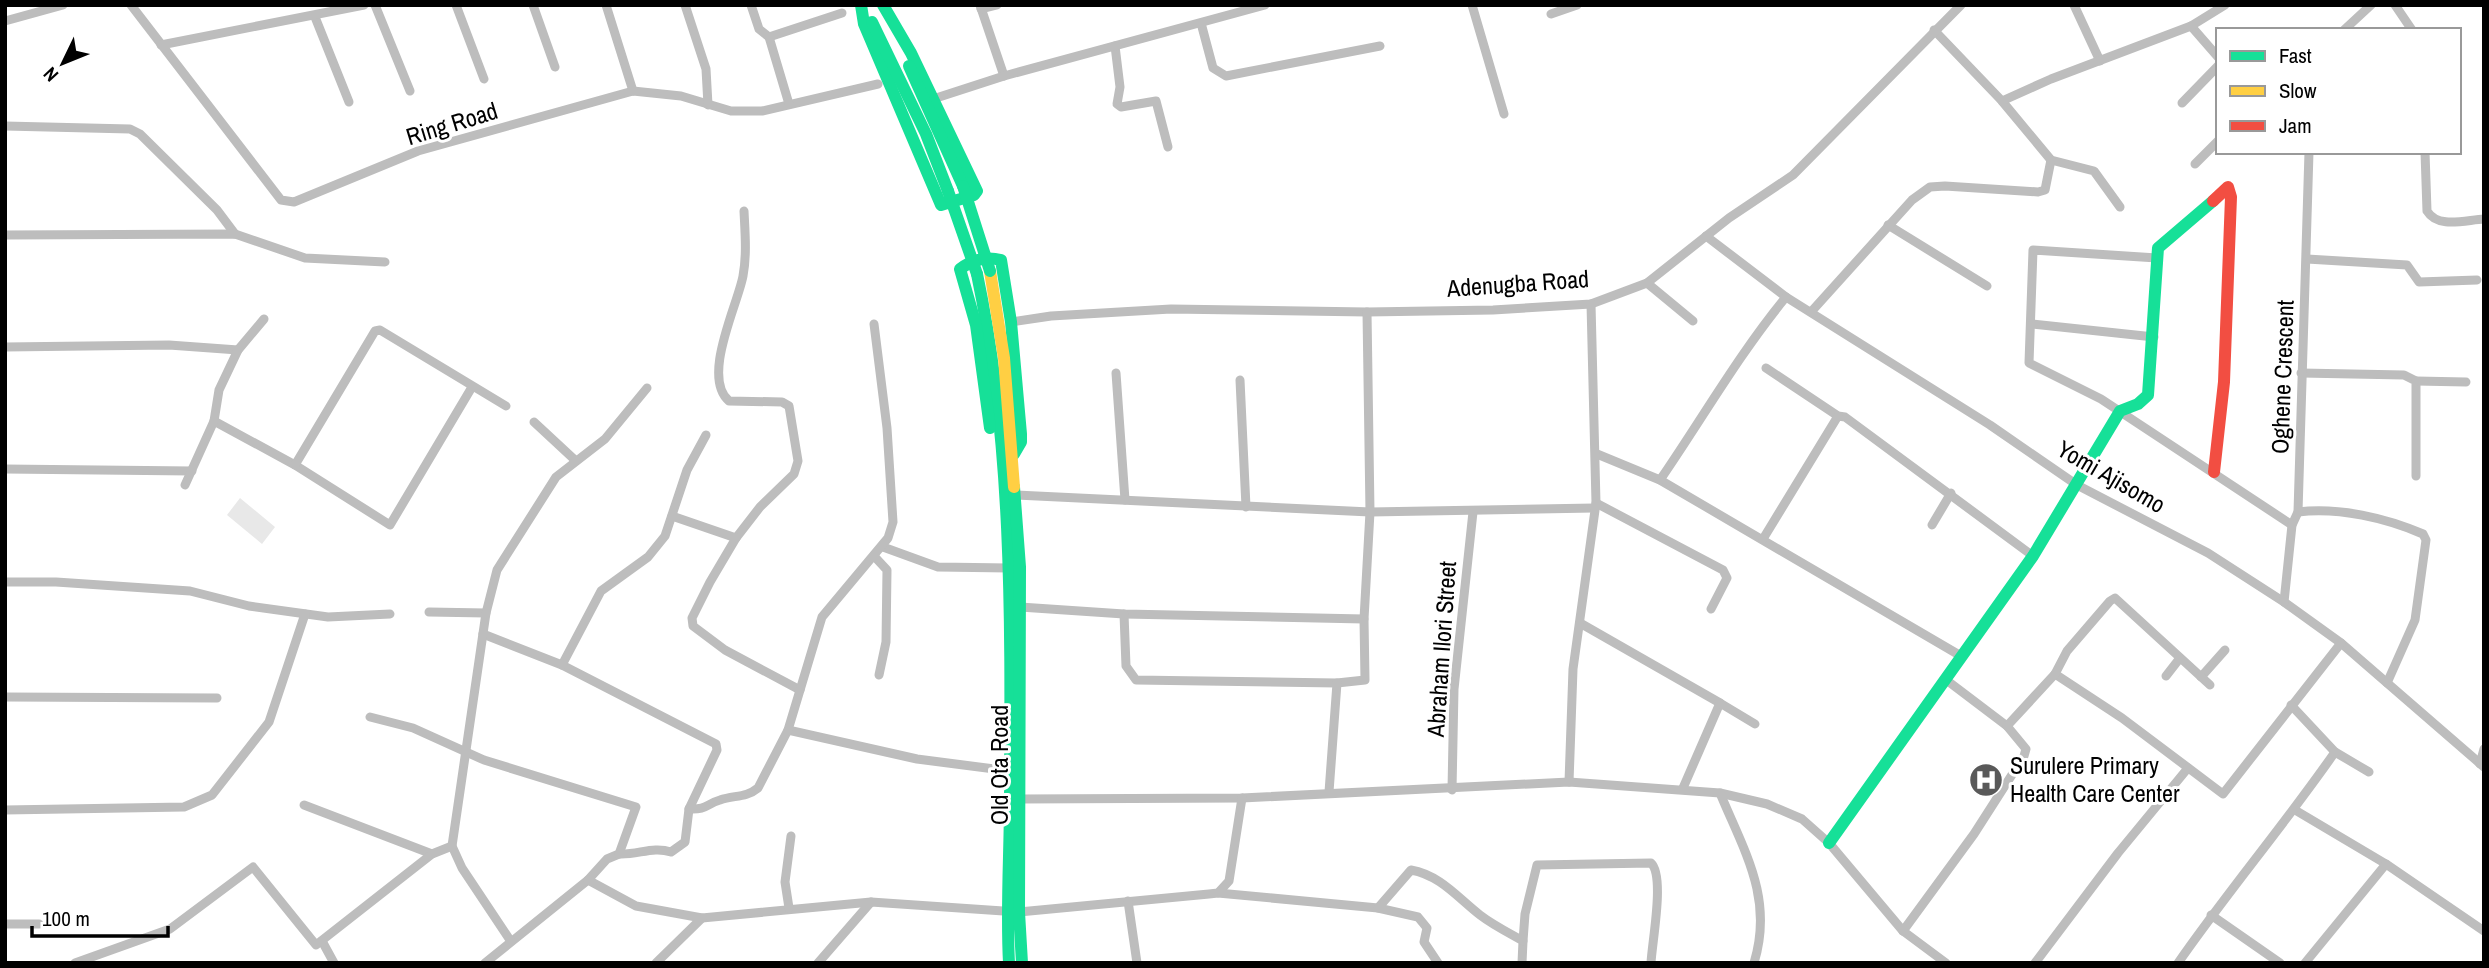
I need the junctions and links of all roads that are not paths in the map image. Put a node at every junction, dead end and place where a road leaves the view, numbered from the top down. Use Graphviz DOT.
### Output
graph roads {
  1 [pos="63,5"];
  2 [pos="131,5"];
  3 [pos="364,5"];
  4 [pos="375,5"];
  5 [pos="456,5"];
  6 [pos="533,5"];
  7 [pos="606,5"];
  8 [pos="685,5"];
  9 [pos="751,5"];
  10 [pos="862,5"];
  11 [pos="882,5"];
  12 [pos="997,5"];
  13 [pos="1265,5"];
  14 [pos="1472,5"];
  15 [pos="1577,5"];
  16 [pos="1961,5"];
  17 [pos="2074,5"];
  18 [pos="2225,5"];
  19 [pos="2395,5"];
  20 [pos="980,7"];
  21 [pos="2364,8"];
  22 [pos="842,13"];
  23 [pos="1551,14"];
  24 [pos="315,17"];
  25 [pos="5,21"];
  26 [pos="1200,23"];
  27 [pos="2191,26"];
  28 [pos="2346,28"];
  29 [pos="2411,28"];
  30 [pos="1934,30"];
  31 [pos="769,37"];
  32 [pos="161,45"];
  33 [pos="1115,46"];
  34 [pos="1380,46"];
  35 [pos="2216,55"];
  36 [pos="2100,61"];
  37 [pos="555,67"];
  38 [pos="2216,68"];
  39 [pos="1004,76"];
  40 [pos="484,79"];
  41 [pos="878,84"];
  42 [pos="410,91"];
  43 [pos="633,91"];
  44 [pos="933,99"];
  45 [pos="2002,101"];
  46 [pos="349,102"];
  47 [pos="2182,103"];
  48 [pos="789,104"];
  49 [pos="708,105"];
  50 [pos="1504,114"];
  51 [pos="5,126"];
  52 [pos="2216,143"];
  53 [pos="1168,147"];
  54 [pos="2309,154"];
  55 [pos="2425,154"];
  56 [pos="2051,160"];
  57 [pos="2195,164"];
  58 [pos="2119,207"];
  59 [pos="744,211"];
  60 [pos="2484,219"];
  61 [pos="1888,225"];
  62 [pos="234,234"];
  63 [pos="5,235"];
  64 [pos="1706,236"];
  65 [pos="2157,258"];
  66 [pos="2307,259"];
  67 [pos="385,262"];
  68 [pos="984,272"];
  69 [pos="2477,281"];
  70 [pos="1647,284"];
  71 [pos="1987,286"];
  72 [pos="1786,297"];
  73 [pos="1591,304"];
  74 [pos="1367,312"];
  75 [pos="1811,312"];
  76 [pos="264,319"];
  77 [pos="1693,321"];
  78 [pos="1011,322"];
  79 [pos="874,324"];
  80 [pos="2032,324"];
  81 [pos="2154,337"];
  82 [pos="5,347"];
  83 [pos="238,350"];
  84 [pos="1766,368"];
  85 [pos="1116,373"];
  86 [pos="2301,373"];
  87 [pos="1240,380"];
  88 [pos="2416,381"];
  89 [pos="2466,382"];
  90 [pos="472,387"];
  91 [pos="647,388"];
  92 [pos="506,406"];
  93 [pos="2120,411"];
  94 [pos="1838,416"];
  95 [pos="214,421"];
  96 [pos="534,422"];
  97 [pos="706,435"];
  98 [pos="1000,451"];
  99 [pos="1597,454"];
  100 [pos="1014,455"];
  101 [pos="576,461"];
  102 [pos="295,465"];
  103 [pos="5,469"];
  104 [pos="192,471"];
  105 [pos="2214,472"];
  106 [pos="2416,476"];
  107 [pos="1660,480"];
  108 [pos="185,485"];
  109 [pos="2077,485"];
  110 [pos="1951,494"];
  111 [pos="1016,495"];
  112 [pos="1125,500"];
  113 [pos="1595,506"];
  114 [pos="1246,507"];
  115 [pos="1370,512"];
  116 [pos="1473,512"];
  117 [pos="2298,512"];
  118 [pos="672,516"];
  119 [pos="1932,525"];
  120 [pos="2292,525"];
  121 [pos="736,538"];
  122 [pos="1763,539"];
  123 [pos="883,547"];
  124 [pos="874,556"];
  125 [pos="2033,556"];
  126 [pos="1014,567"];
  127 [pos="5,582"];
  128 [pos="2284,601"];
  129 [pos="1020,607"];
  130 [pos="1711,609"];
  131 [pos="429,612"];
  132 [pos="486,613"];
  133 [pos="304,614"];
  134 [pos="390,614"];
  135 [pos="1124,614"];
  136 [pos="1364,619"];
  137 [pos="1580,623"];
  138 [pos="483,634"];
  139 [pos="2342,643"];
  140 [pos="2225,650"];
  141 [pos="1961,656"];
  142 [pos="2180,658"];
  143 [pos="562,665"];
  144 [pos="2055,674"];
  145 [pos="879,675"];
  146 [pos="2166,676"];
  147 [pos="2201,677"];
  148 [pos="1945,679"];
  149 [pos="1337,683"];
  150 [pos="2387,683"];
  151 [pos="2210,685"];
  152 [pos="800,690"];
  153 [pos="5,697"];
  154 [pos="217,698"];
  155 [pos="1720,703"];
  156 [pos="2291,705"];
  157 [pos="370,717"];
  158 [pos="1755,724"];
  159 [pos="2007,726"];
  160 [pos="788,730"];
  161 [pos="2484,749"];
  162 [pos="465,751"];
  163 [pos="2335,752"];
  164 [pos="2482,765"];
  165 [pos="2188,768"];
  166 [pos="1010,771"];
  167 [pos="2369,772"];
  168 [pos="1569,782"];
  169 [pos="1683,788"];
  170 [pos="1452,790"];
  171 [pos="1329,792"];
  172 [pos="1720,793"];
  173 [pos="1242,798"];
  174 [pos="1021,799"];
  175 [pos="304,805"];
  176 [pos="689,809"];
  177 [pos="5,810"];
  178 [pos="2295,810"];
  179 [pos="791,836"];
  180 [pos="1829,843"];
  181 [pos="452,846"];
  182 [pos="432,854"];
  183 [pos="619,854"];
  184 [pos="2386,864"];
  185 [pos="588,880"];
  186 [pos="1218,893"];
  187 [pos="1128,901"];
  188 [pos="871,902"];
  189 [pos="789,908"];
  190 [pos="1378,908"];
  191 [pos="1013,912"];
  192 [pos="2211,915"];
  193 [pos="702,918"];
  194 [pos="5,924"];
  195 [pos="38,925"];
  196 [pos="1903,930"];
  197 [pos="2484,930"];
  198 [pos="510,940"];
  199 [pos="322,941"];
  200 [pos="1523,941"];
  201 [pos="75,963"];
  202 [pos="334,963"];
  203 [pos="485,963"];
  204 [pos="656,963"];
  205 [pos="818,963"];
  206 [pos="1009,963"];
  207 [pos="1022,963"];
  208 [pos="1137,963"];
  209 [pos="1438,963"];
  210 [pos="1522,963"];
  211 [pos="1651,963"];
  212 [pos="1754,963"];
  213 [pos="1946,963"];
  214 [pos="2035,963"];
  215 [pos="2178,963"];
  216 [pos="2280,963"];
  217 [pos="2305,963"];
  1 -- 25 [label="street"];
  2 -- 32 [label="street, Ring Road"];
  3 -- 24 [label="street"];
  4 -- 42 [label="street"];
  5 -- 40 [label="street"];
  6 -- 37 [label="street"];
  7 -- 43 [label="street"];
  8 -- 49 [label="street"];
  9 -- 31 [label="street"];
  10 -- 44 [label="street"];
  10 -- 68 [label="street, bridge"];
  11 -- 44 [label="street"];
  11 -- 68 [label="street, bridge"];
  12 -- 20 [label="street"];
  13 -- 26 [label="street"];
  14 -- 50 [label="street"];
  15 -- 23 [label="street"];
  16 -- 30 [label="street, Adenugba Road"];
  17 -- 36 [label="street"];
  18 -- 27 [label="street"];
  19 -- 29 [label="street"];
  20 -- 39 [label="street"];
  21 -- 28 [label="street"];
  22 -- 31 [label="street"];
  24 -- 32 [label="street"];
  24 -- 46 [label="street"];
  26 -- 33 [label="street"];
  26 -- 34 [label="street"];
  27 -- 35 [label="street"];
  27 -- 36 [label="street"];
  30 -- 45 [label="street"];
  30 -- 64 [label="street, Adenugba Road"];
  31 -- 48 [label="street"];
  32 -- 43 [label="street, Ring Road"];
  33 -- 39 [label="street"];
  33 -- 53 [label="street"];
  36 -- 45 [label="street"];
  38 -- 47 [label="street"];
  39 -- 44 [label="street"];
  41 -- 48 [label="street, Ring Road"];
  43 -- 49 [label="street, Ring Road"];
  45 -- 56 [label="street"];
  48 -- 49 [label="street, Ring Road"];
  51 -- 62 [label="street"];
  52 -- 57 [label="street"];
  54 -- 66 [label="street, Oghene Crescent"];
  55 -- 60 [label="street"];
  56 -- 58 [label="street"];
  56 -- 61 [label="street"];
  59 -- 121 [label="street"];
  61 -- 71 [label="street"];
  61 -- 75 [label="street"];
  62 -- 63 [label="street"];
  62 -- 67 [label="street"];
  64 -- 70 [label="street, Adenugba Road"];
  64 -- 72 [label="street, Yomi Ajisomo"];
  65 -- 80 [label="street"];
  65 -- 81 [label="street"];
  65 -- 105 [label="street"];
  66 -- 69 [label="street"];
  66 -- 86 [label="street, Oghene Crescent"];
  68 -- 98 [label="street"];
  68 -- 100 [label="street"];
  70 -- 73 [label="street, Adenugba Road"];
  70 -- 77 [label="street"];
  72 -- 75 [label="street, Yomi Ajisomo"];
  72 -- 107 [label="street"];
  73 -- 74 [label="street, Adenugba Road"];
  73 -- 99 [label="street"];
  74 -- 78 [label="street, Adenugba Road"];
  74 -- 115 [label="street"];
  75 -- 109 [label="street, Yomi Ajisomo"];
  76 -- 83 [label="street"];
  78 -- 98 [label="street"];
  78 -- 100 [label="street"];
  79 -- 123 [label="street"];
  80 -- 81 [label="street"];
  80 -- 93 [label="street"];
  81 -- 93 [label="street"];
  82 -- 83 [label="street"];
  83 -- 95 [label="street"];
  84 -- 94 [label="street"];
  85 -- 112 [label="street"];
  86 -- 88 [label="street"];
  86 -- 117 [label="street, Oghene Crescent"];
  87 -- 114 [label="street"];
  88 -- 89 [label="street"];
  88 -- 106 [label="street"];
  90 -- 92 [label="street"];
  90 -- 102 [label="street"];
  90 -- 102 [label="street"];
  91 -- 101 [label="street"];
  93 -- 105 [label="street"];
  93 -- 109 [label="street"];
  94 -- 110 [label="street"];
  94 -- 122 [label="street"];
  95 -- 102 [label="street"];
  95 -- 104 [label="street"];
  96 -- 101 [label="street"];
  97 -- 118 [label="street"];
  98 -- 126 [label="street"];
  99 -- 107 [label="street"];
  99 -- 113 [label="street"];
  100 -- 111 [label="street"];
  101 -- 132 [label="street"];
  103 -- 104 [label="street"];
  104 -- 108 [label="street"];
  105 -- 120 [label="street"];
  107 -- 122 [label="street"];
  109 -- 125 [label="street"];
  109 -- 128 [label="street, Yomi Ajisomo"];
  110 -- 119 [label="street"];
  110 -- 125 [label="street"];
  111 -- 112 [label="street"];
  111 -- 126 [label="street"];
  112 -- 114 [label="street"];
  113 -- 116 [label="street"];
  113 -- 130 [label="street"];
  113 -- 137 [label="street"];
  114 -- 115 [label="street"];
  115 -- 116 [label="street"];
  115 -- 136 [label="street"];
  116 -- 170 [label="street, Abraham Ilori Street"];
  117 -- 120 [label="street, Oghene Crescent"];
  117 -- 150 [label="street"];
  118 -- 121 [label="street"];
  118 -- 143 [label="street"];
  120 -- 128 [label="street, Oghene Crescent"];
  121 -- 152 [label="street"];
  122 -- 141 [label="street"];
  123 -- 124 [label="street"];
  123 -- 126 [label="street"];
  124 -- 145 [label="street"];
  124 -- 152 [label="street"];
  125 -- 141 [label="street"];
  126 -- 129 [label="street, Old Ota Road"];
  126 -- 166 [label="street, Old Ota Road"];
  127 -- 133 [label="street"];
  128 -- 139 [label="street, Yomi Ajisomo"];
  129 -- 135 [label="street"];
  129 -- 174 [label="street, Old Ota Road"];
  131 -- 132 [label="street"];
  132 -- 138 [label="street"];
  133 -- 134 [label="street"];
  133 -- 177 [label="street"];
  135 -- 136 [label="street"];
  135 -- 149 [label="street"];
  136 -- 149 [label="street"];
  137 -- 155 [label="street"];
  137 -- 168 [label="street"];
  138 -- 143 [label="street"];
  138 -- 162 [label="street"];
  139 -- 150 [label="street, Yomi Ajisomo"];
  139 -- 156 [label="street"];
  140 -- 147 [label="street"];
  141 -- 148 [label="street"];
  142 -- 144 [label="street"];
  142 -- 146 [label="street"];
  142 -- 147 [label="street"];
  143 -- 176 [label="street"];
  144 -- 159 [label="street"];
  144 -- 165 [label="street"];
  147 -- 151 [label="street"];
  148 -- 159 [label="street"];
  148 -- 180 [label="street"];
  149 -- 171 [label="street"];
  150 -- 164 [label="street, Yomi Ajisomo"];
  152 -- 160 [label="street"];
  153 -- 154 [label="street"];
  155 -- 158 [label="street"];
  155 -- 169 [label="street"];
  156 -- 163 [label="street"];
  156 -- 165 [label="street"];
  157 -- 162 [label="street"];
  159 -- 196 [label="street"];
  160 -- 166 [label="street"];
  160 -- 176 [label="street"];
  161 -- 164 [label="street"];
  162 -- 181 [label="street"];
  162 -- 183 [label="street"];
  163 -- 167 [label="street"];
  163 -- 178 [label="street"];
  165 -- 214 [label="street"];
  166 -- 191 [label="street, Old Ota Road"];
  168 -- 169 [label="street"];
  168 -- 170 [label="street"];
  169 -- 172 [label="street"];
  170 -- 171 [label="street"];
  171 -- 173 [label="street"];
  172 -- 180 [label="street"];
  172 -- 212 [label="street"];
  173 -- 174 [label="street"];
  173 -- 186 [label="street"];
  174 -- 191 [label="street, Old Ota Road"];
  175 -- 182 [label="street"];
  176 -- 183 [label="street"];
  178 -- 184 [label="street"];
  178 -- 192 [label="street"];
  179 -- 189 [label="street"];
  180 -- 196 [label="street"];
  181 -- 182 [label="street"];
  181 -- 198 [label="street"];
  182 -- 199 [label="street"];
  183 -- 185 [label="street"];
  184 -- 197 [label="street"];
  184 -- 217 [label="street"];
  185 -- 193 [label="street"];
  185 -- 198 [label="street"];
  186 -- 187 [label="street"];
  186 -- 190 [label="street"];
  187 -- 191 [label="street"];
  187 -- 208 [label="street"];
  188 -- 189 [label="street"];
  188 -- 191 [label="street"];
  188 -- 205 [label="street"];
  189 -- 193 [label="street"];
  190 -- 200 [label="street"];
  190 -- 209 [label="street"];
  191 -- 206 [label="street, Old Ota Road"];
  191 -- 207 [label="street, Old Ota Road"];
  192 -- 215 [label="street"];
  192 -- 216 [label="street"];
  193 -- 204 [label="street"];
  194 -- 195 [label="street"];
  196 -- 213 [label="street"];
  198 -- 203 [label="street"];
  199 -- 201 [label="street"];
  199 -- 202 [label="street"];
  200 -- 210 [label="street"];
  200 -- 211 [label="street"];
}
